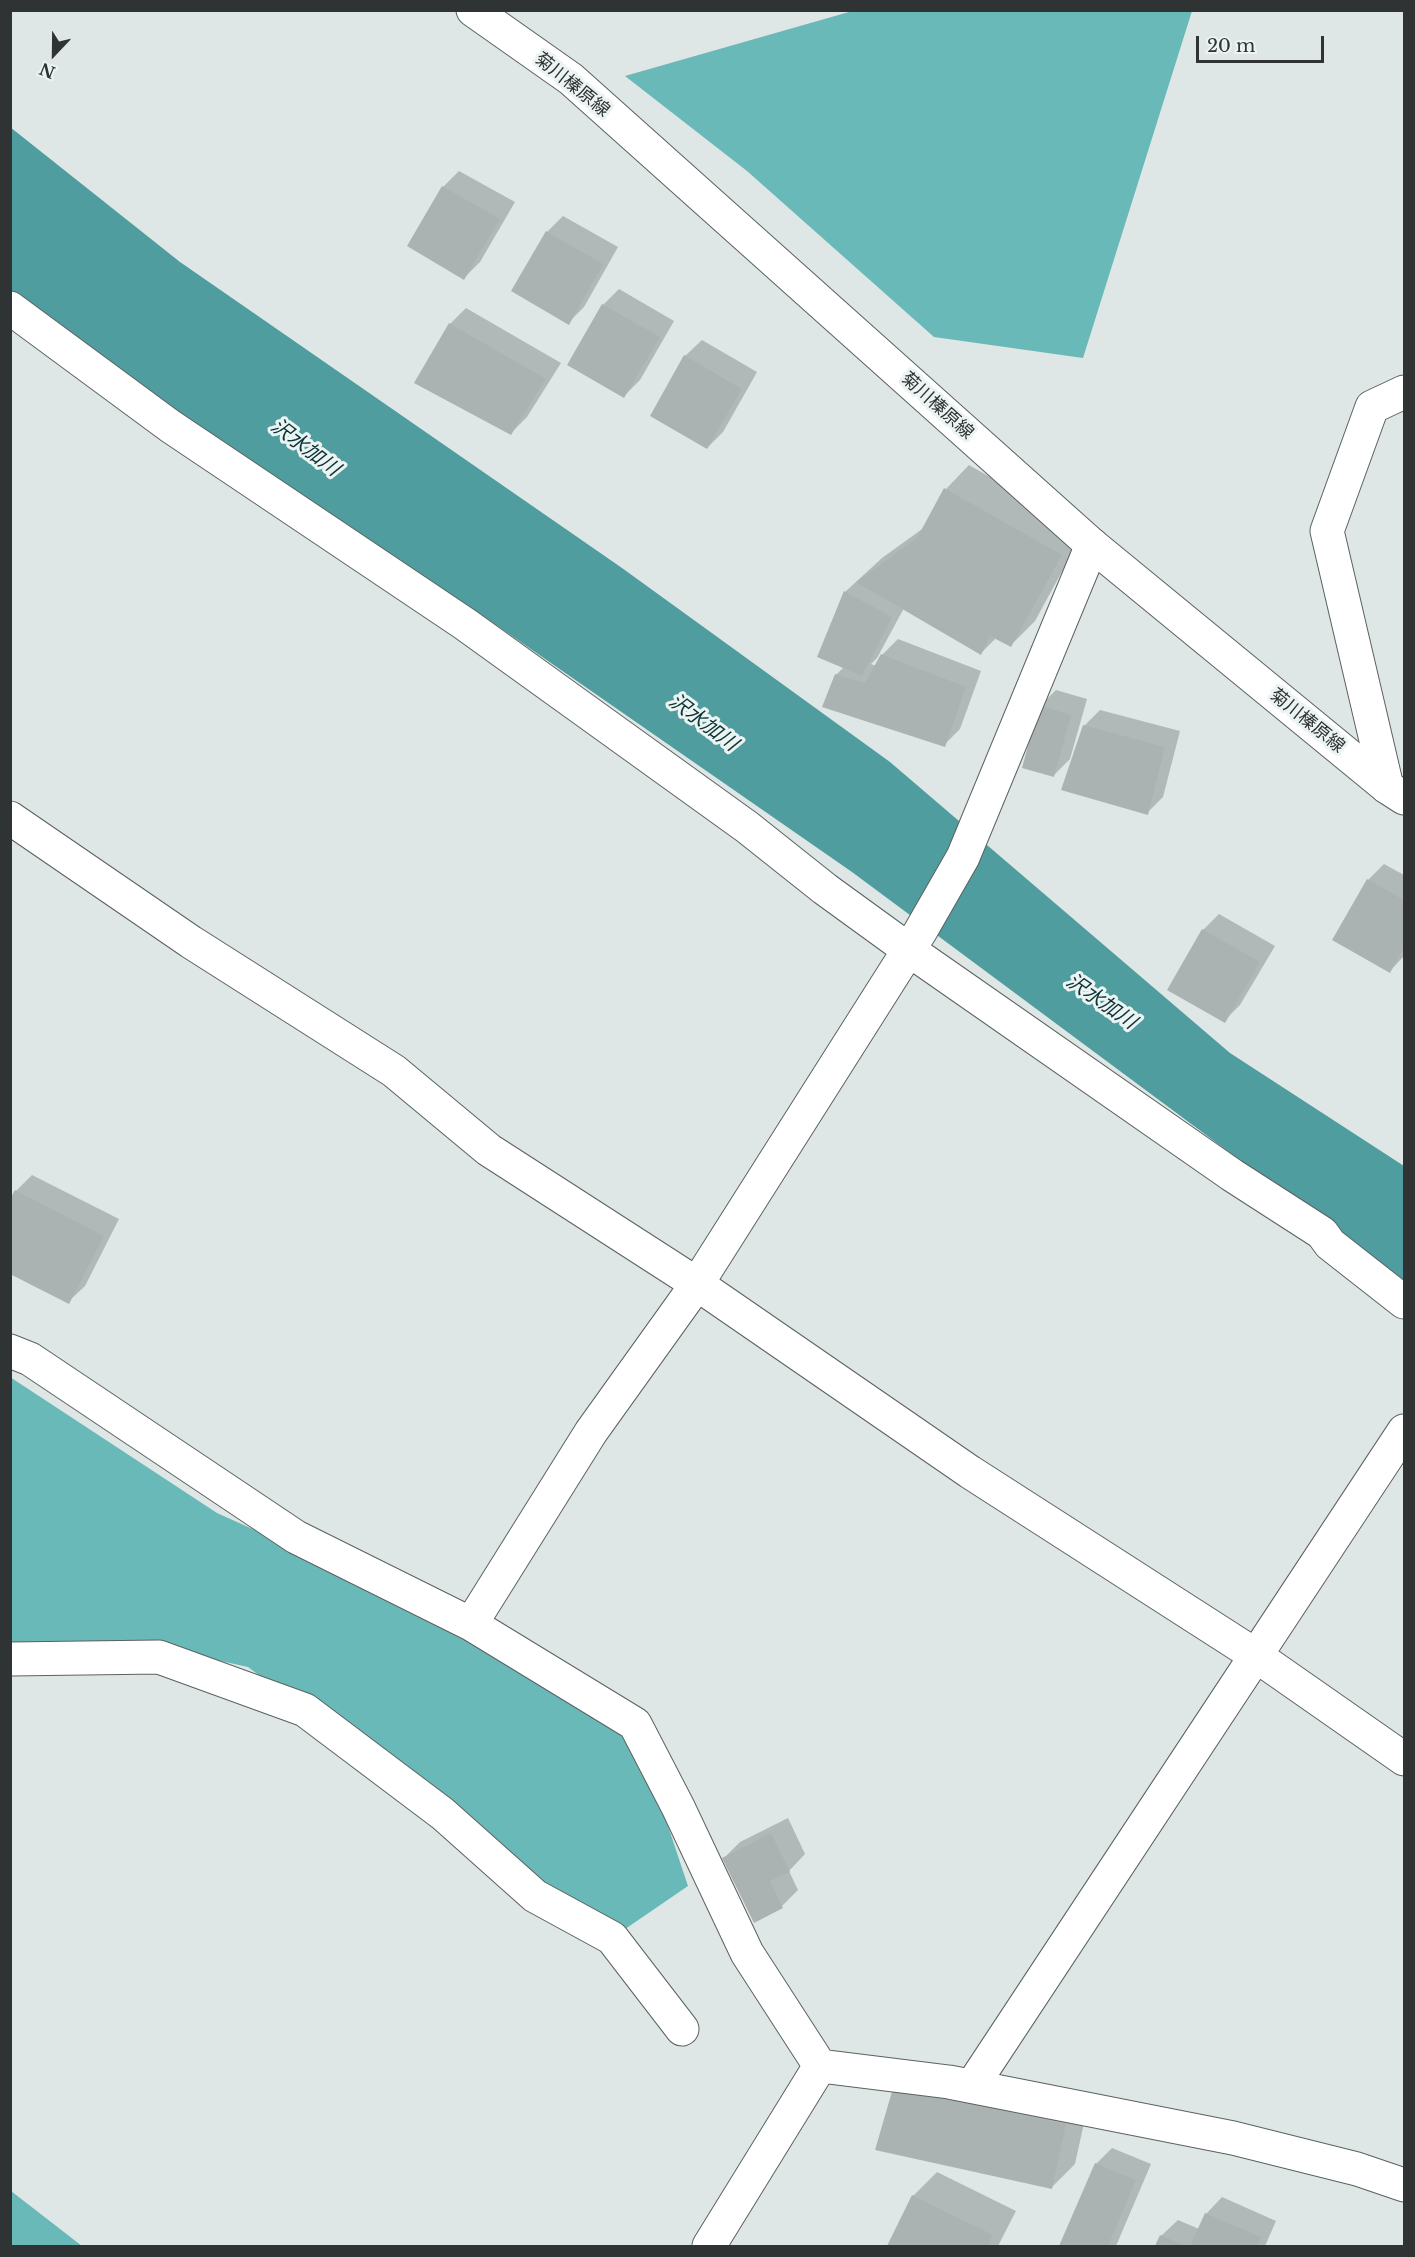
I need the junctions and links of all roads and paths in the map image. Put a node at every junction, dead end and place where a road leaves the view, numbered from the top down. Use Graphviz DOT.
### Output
graph roads {
  1 [pos="473,10"];
  2 [pos="10,308"];
  3 [pos="1404,392"];
  4 [pos="1092,545"];
  5 [pos="1396,792"];
  6 [pos="10,818"];
  7 [pos="915,941"];
  8 [pos="696,1284"];
  9 [pos="1404,1302"];
  10 [pos="10,1351"];
  11 [pos="1404,1431"];
  12 [pos="471,1624"];
  13 [pos="1255,1655"];
  14 [pos="11,1663"];
  15 [pos="1404,1759"];
  16 [pos="682,2029"];
  17 [pos="820,2066"];
  18 [pos="972,2086"];
  19 [pos="1404,2185"];
  20 [pos="709,2247"];
  1 -- 4 [label="street, 菊川榛原線"];
  2 -- 7 [label="street"];
  3 -- 5 [label="street"];
  4 -- 5 [label="street, 菊川榛原線"];
  4 -- 7 [label="street"];
  6 -- 8 [label="street"];
  7 -- 8 [label="street"];
  7 -- 9 [label="street"];
  8 -- 12 [label="street"];
  8 -- 13 [label="street"];
  10 -- 12 [label="street"];
  11 -- 13 [label="street"];
  12 -- 17 [label="street"];
  13 -- 15 [label="street"];
  13 -- 18 [label="street"];
  14 -- 16 [label="street"];
  17 -- 18 [label="street"];
  17 -- 20 [label="street"];
  18 -- 19 [label="street"];
}
